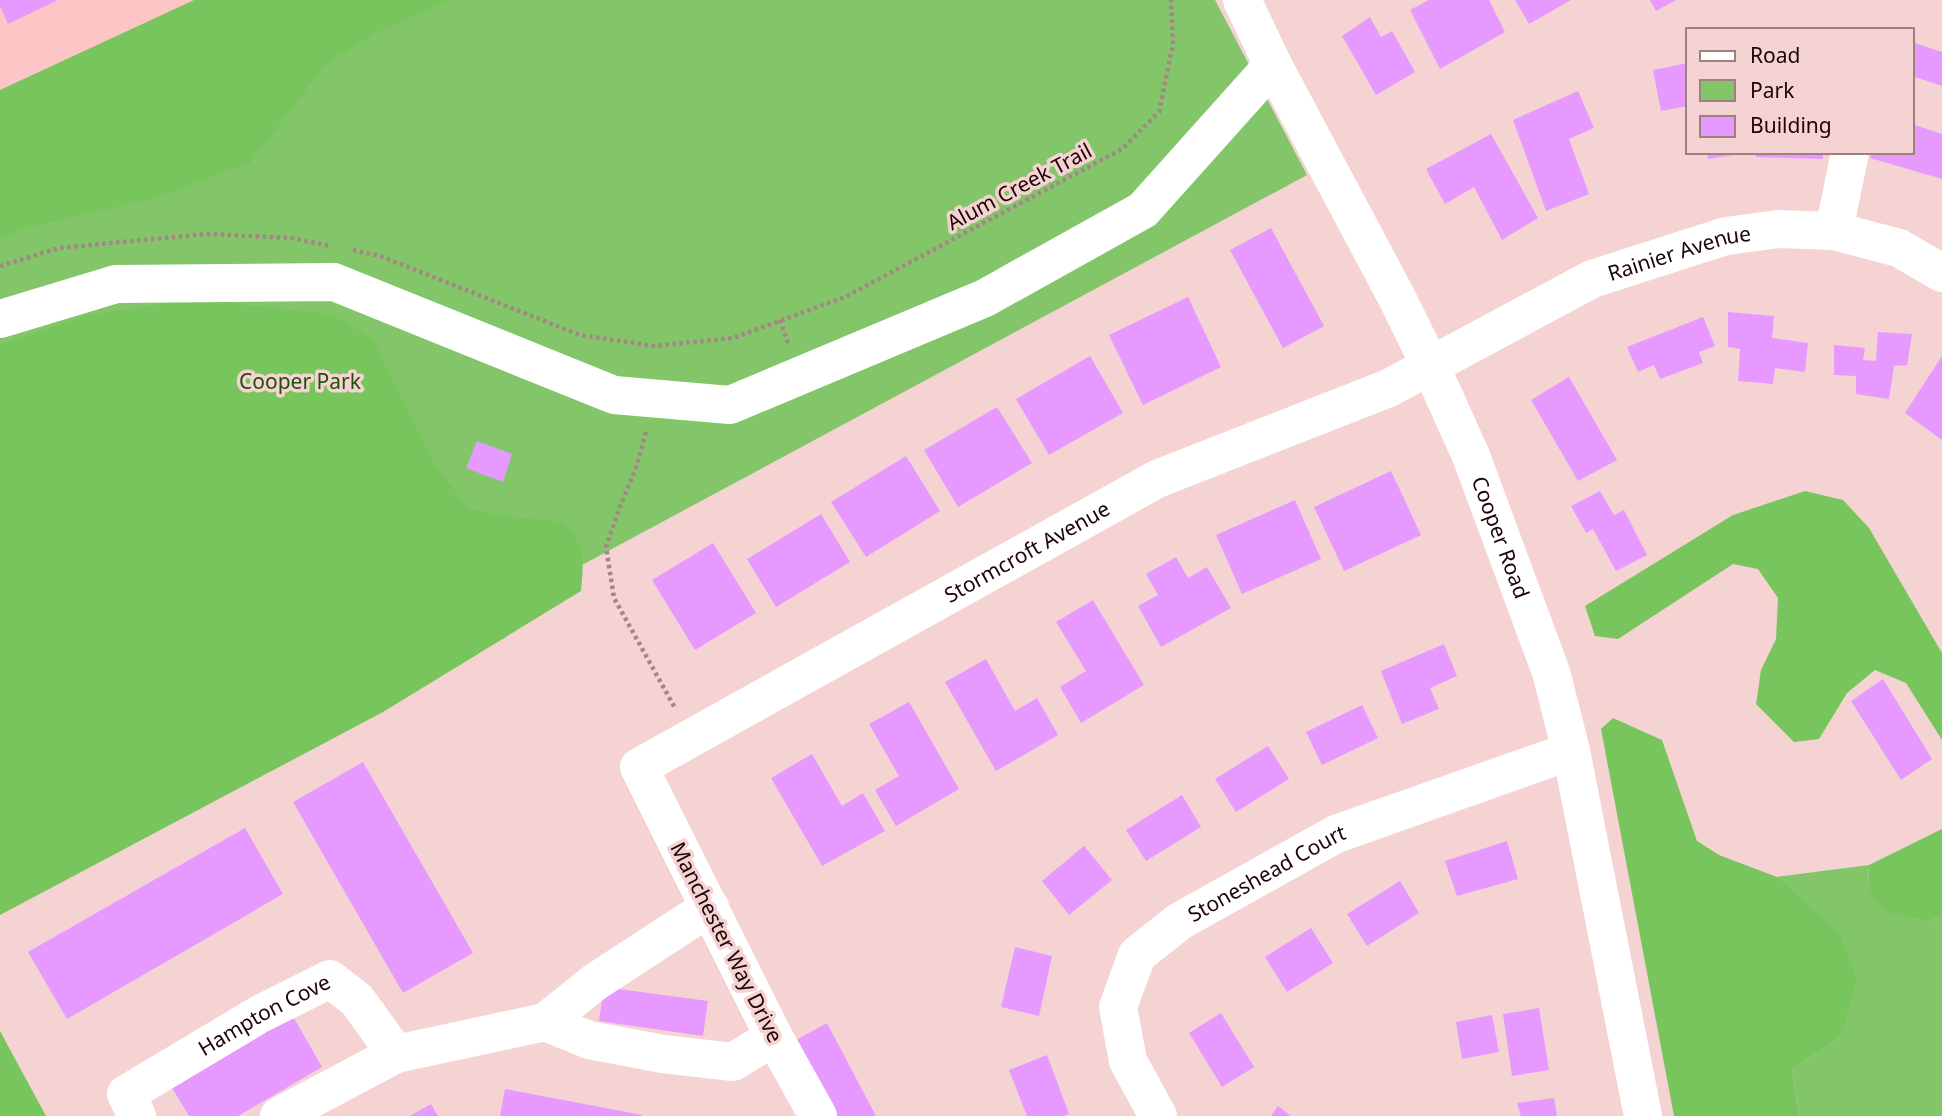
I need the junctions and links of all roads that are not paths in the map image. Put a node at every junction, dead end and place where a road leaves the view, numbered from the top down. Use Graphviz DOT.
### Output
graph roads {
  1 [pos="1246,1"];
  2 [pos="1273,65"];
  3 [pos="1850,154"];
  4 [pos="1834,231"];
  5 [pos="1942,272"];
  6 [pos="0,319"];
  7 [pos="1431,367"];
  8 [pos="1571,751"];
  9 [pos="639,767"];
  10 [pos="710,906"];
  11 [pos="545,1022"];
  12 [pos="774,1037"];
  13 [pos="396,1054"];
  14 [pos="131,1105"];
  15 [pos="279,1116"];
  16 [pos="818,1116"];
  17 [pos="1158,1116"];
  18 [pos="1643,1116"];
  1 -- 2 [label="street, Cooper Road"];
  2 -- 6 [label="street"];
  2 -- 7 [label="street, Cooper Road"];
  3 -- 4 [label="street"];
  4 -- 5 [label="street, Rainier Avenue"];
  4 -- 7 [label="street, Rainier Avenue"];
  7 -- 8 [label="street, Cooper Road"];
  7 -- 9 [label="street, Stormcroft Avenue"];
  8 -- 17 [label="street, Stoneshead Court"];
  8 -- 18 [label="street, Cooper Road"];
  9 -- 10 [label="street, Manchester Way Drive"];
  10 -- 11 [label="street"];
  10 -- 12 [label="street, Manchester Way Drive"];
  11 -- 12 [label="street"];
  11 -- 13 [label="street"];
  12 -- 16 [label="street, Manchester Way Drive"];
  13 -- 14 [label="street, Hampton Cove"];
  13 -- 15 [label="street"];
}
